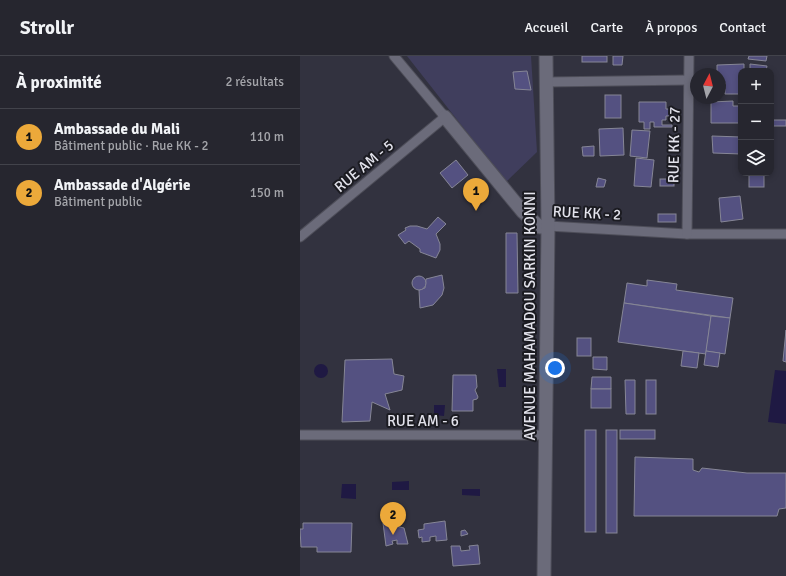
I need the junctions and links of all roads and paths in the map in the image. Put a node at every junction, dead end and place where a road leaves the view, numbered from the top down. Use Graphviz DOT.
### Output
graph roads {
  1 [pos="394,56"];
  2 [pos="546,56"];
  3 [pos="689,56"];
  4 [pos="689,80"];
  5 [pos="546,82"];
  6 [pos="445,116"];
  7 [pos="548,226"];
  8 [pos="687,234"];
  9 [pos="786,234"];
  10 [pos="300,237"];
  11 [pos="546,435"];
  12 [pos="300,436"];
  13 [pos="544,576"];
  1 -- 6 [label="street, RUE KK - 2"];
  2 -- 5 [label="street, AVENUE MAHAMADOU SARKIN KONNI"];
  3 -- 4 [label="street, RUE KK - 27"];
  4 -- 5 [label="street"];
  4 -- 8 [label="street, RUE KK - 27"];
  5 -- 7 [label="street, AVENUE MAHAMADOU SARKIN KONNI"];
  6 -- 7 [label="street, RUE KK - 2"];
  6 -- 10 [label="street, RUE AM - 5"];
  7 -- 8 [label="street, RUE KK - 2"];
  7 -- 11 [label="street, AVENUE MAHAMADOU SARKIN KONNI"];
  8 -- 9 [label="street, RUE KK - 2"];
  11 -- 12 [label="street, RUE AM - 6"];
  11 -- 13 [label="street, AVENUE MAHAMADOU SARKIN KONNI"];
}
